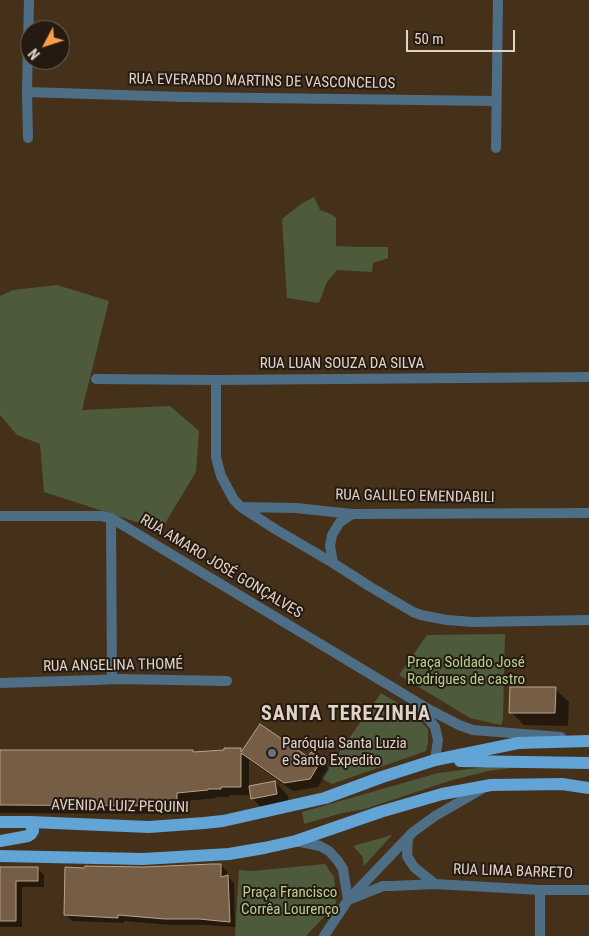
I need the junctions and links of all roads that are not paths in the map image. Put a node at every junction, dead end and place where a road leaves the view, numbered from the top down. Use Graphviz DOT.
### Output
graph roads {
  1 [pos="29,0"];
  2 [pos="498,0"];
  3 [pos="27,92"];
  4 [pos="496,101"];
  5 [pos="28,138"];
  6 [pos="496,148"];
  7 [pos="589,378"];
  8 [pos="96,379"];
  9 [pos="216,380"];
  10 [pos="241,507"];
  11 [pos="589,513"];
  12 [pos="352,514"];
  13 [pos="0,516"];
  14 [pos="111,518"];
  15 [pos="333,563"];
  16 [pos="589,620"];
  17 [pos="112,679"];
  18 [pos="227,681"];
  19 [pos="0,683"];
  20 [pos="411,698"];
  21 [pos="589,740"];
  22 [pos="435,760"];
  23 [pos="589,763"];
  24 [pos="589,782"];
  25 [pos="562,784"];
  26 [pos="491,785"];
  27 [pos="589,788"];
  28 [pos="0,822"];
  29 [pos="30,822"];
  30 [pos="408,837"];
  31 [pos="0,841"];
  32 [pos="296,841"];
  33 [pos="0,856"];
  34 [pos="435,884"];
  35 [pos="540,890"];
  36 [pos="589,890"];
  37 [pos="348,900"];
  38 [pos="324,936"];
  39 [pos="540,936"];
  1 -- 3 [label="street"];
  2 -- 4 [label="street"];
  3 -- 4 [label="street, RUA EVERARDO MARTINS DE VASCONCELOS"];
  3 -- 5 [label="street"];
  4 -- 6 [label="street"];
  7 -- 9 [label="street, RUA LUAN SOUZA DA SILVA"];
  8 -- 9 [label="street, RUA LUAN SOUZA DA SILVA"];
  9 -- 10 [label="street"];
  10 -- 12 [label="street, RUA GALILEO EMENDABILI"];
  10 -- 15 [label="street"];
  11 -- 12 [label="street, RUA GALILEO EMENDABILI"];
  12 -- 15 [label="street"];
  13 -- 14 [label="street, RUA AMARO JOSÉ GONÇALVES"];
  14 -- 17 [label="street"];
  14 -- 20 [label="street, RUA AMARO JOSÉ GONÇALVES"];
  15 -- 16 [label="street"];
  17 -- 18 [label="street, RUA ANGELINA THOMÉ"];
  17 -- 19 [label="street, RUA ANGELINA THOMÉ"];
  20 -- 21 [label="street, RUA AMARO JOSÉ GONÇALVES"];
  20 -- 22 [label="street, RUA AMARO JOSÉ GONÇALVES"];
  21 -- 22 [label="main road, AVENIDA LUIZ PEQUINI"];
  22 -- 23 [label="main road"];
  22 -- 29 [label="main road, AVENIDA LUIZ PEQUINI"];
  24 -- 25 [label="main road"];
  25 -- 26 [label="main road"];
  25 -- 27 [label="main road"];
  26 -- 30 [label="street"];
  26 -- 32 [label="main road"];
  28 -- 29 [label="main road, AVENIDA LUIZ PEQUINI"];
  29 -- 31 [label="main road"];
  30 -- 34 [label="street, RUA LIMA BARRETO"];
  30 -- 37 [label="street"];
  32 -- 33 [label="main road"];
  32 -- 37 [label="street"];
  34 -- 35 [label="street, RUA LIMA BARRETO"];
  34 -- 37 [label="street, RUA LIMA BARRETO"];
  35 -- 36 [label="street, RUA LIMA BARRETO"];
  35 -- 39 [label="street"];
  37 -- 38 [label="street"];
}
